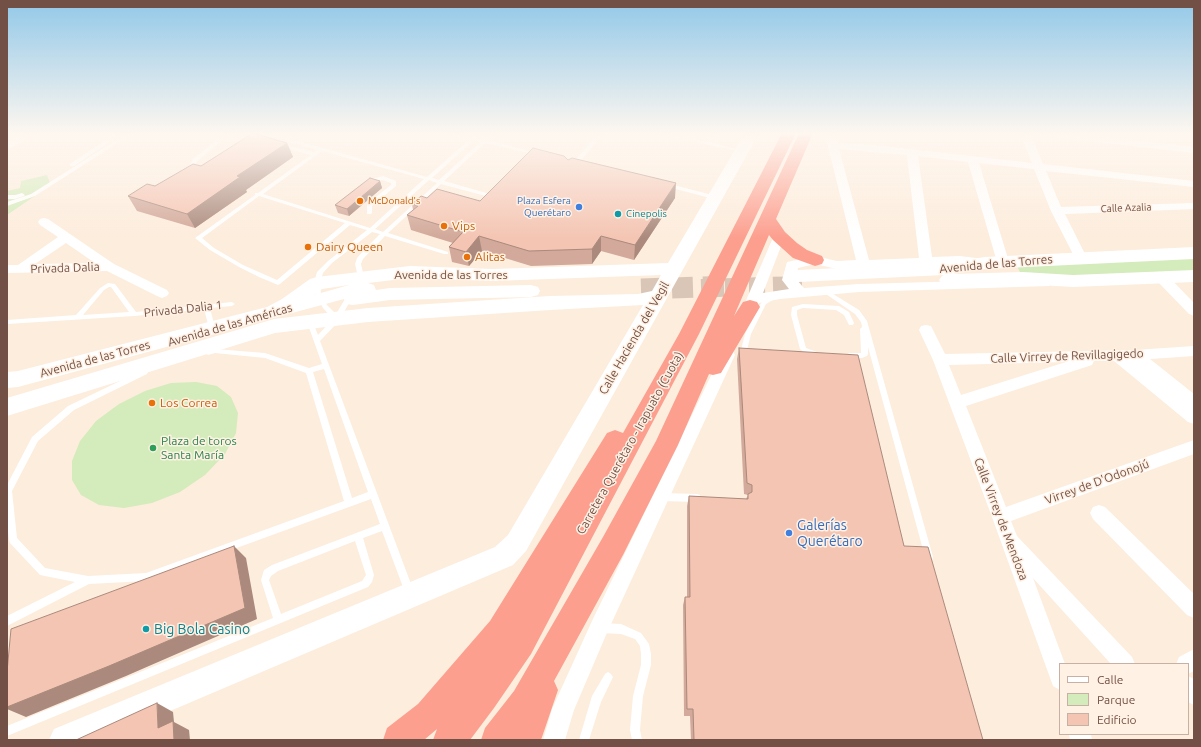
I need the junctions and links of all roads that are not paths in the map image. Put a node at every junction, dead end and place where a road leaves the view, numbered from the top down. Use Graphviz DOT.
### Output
graph roads {
  1 [pos="68,168"];
  2 [pos="76,168"];
  3 [pos="193,168"];
  4 [pos="294,168"];
  5 [pos="392,168"];
  6 [pos="440,168"];
  7 [pos="455,168"];
  8 [pos="572,168"];
  9 [pos="732,168"];
  10 [pos="772,168"];
  11 [pos="794,168"];
  12 [pos="839,168"];
  13 [pos="914,168"];
  14 [pos="976,168"];
  15 [pos="1040,168"];
  16 [pos="1055,168"];
  17 [pos="569,171"];
  18 [pos="201,172"];
  19 [pos="429,178"];
  20 [pos="441,181"];
  21 [pos="661,184"];
  22 [pos="1194,184"];
  23 [pos="362,189"];
  24 [pos="431,190"];
  25 [pos="438,193"];
  26 [pos="500,193"];
  27 [pos="257,194"];
  28 [pos="487,195"];
  29 [pos="7,197"];
  30 [pos="714,197"];
  31 [pos="482,201"];
  32 [pos="7,204"];
  33 [pos="1194,206"];
  34 [pos="1057,211"];
  35 [pos="334,212"];
  36 [pos="369,213"];
  37 [pos="328,216"];
  38 [pos="44,222"];
  39 [pos="349,223"];
  40 [pos="773,227"];
  41 [pos="371,230"];
  42 [pos="384,234"];
  43 [pos="66,238"];
  44 [pos="1194,253"];
  45 [pos="446,254"];
  46 [pos="1081,258"];
  47 [pos="815,260"];
  48 [pos="926,260"];
  49 [pos="863,262"];
  50 [pos="994,263"];
  51 [pos="109,267"];
  52 [pos="7,269"];
  53 [pos="20,269"];
  54 [pos="673,269"];
  55 [pos="382,275"];
  56 [pos="1194,276"];
  57 [pos="361,277"];
  58 [pos="1162,278"];
  59 [pos="1073,281"];
  60 [pos="316,283"];
  61 [pos="520,284"];
  62 [pos="800,284"];
  63 [pos="645,287"];
  64 [pos="825,291"];
  65 [pos="162,293"];
  66 [pos="453,294"];
  67 [pos="780,294"];
  68 [pos="547,297"];
  69 [pos="232,304"];
  70 [pos="752,304"];
  71 [pos="206,306"];
  72 [pos="1194,311"];
  73 [pos="134,314"];
  74 [pos="270,315"];
  75 [pos="77,318"];
  76 [pos="337,318"];
  77 [pos="864,321"];
  78 [pos="7,322"];
  79 [pos="851,323"];
  80 [pos="926,330"];
  81 [pos="313,331"];
  82 [pos="689,334"];
  83 [pos="214,341"];
  84 [pos="744,350"];
  85 [pos="1194,351"];
  86 [pos="826,355"];
  87 [pos="840,355"];
  88 [pos="1110,355"];
  89 [pos="1135,355"];
  90 [pos="940,360"];
  91 [pos="326,365"];
  92 [pos="309,371"];
  93 [pos="7,380"];
  94 [pos="7,386"];
  95 [pos="7,393"];
  96 [pos="957,403"];
  97 [pos="1194,403"];
  98 [pos="7,407"];
  99 [pos="1194,418"];
  100 [pos="666,445"];
  101 [pos="1194,447"];
  102 [pos="374,494"];
  103 [pos="662,497"];
  104 [pos="707,498"];
  105 [pos="349,503"];
  106 [pos="1099,513"];
  107 [pos="1001,517"];
  108 [pos="386,526"];
  109 [pos="358,536"];
  110 [pos="1008,538"];
  111 [pos="931,565"];
  112 [pos="88,580"];
  113 [pos="410,596"];
  114 [pos="1194,608"];
  115 [pos="278,620"];
  116 [pos="7,621"];
  117 [pos="599,628"];
  118 [pos="565,631"];
  119 [pos="1124,663"];
  120 [pos="1059,675"];
  121 [pos="608,677"];
  122 [pos="7,731"];
  123 [pos="65,740"];
  124 [pos="399,740"];
  125 [pos="449,740"];
  126 [pos="497,740"];
  127 [pos="525,740"];
  128 [pos="554,740"];
  129 [pos="584,740"];
  130 [pos="637,740"];
  1 -- 29 [label="lane"];
  2 -- 32 [label="lane"];
  3 -- 18 [label="lane"];
  4 -- 27 [label="lane"];
  5 -- 19 [label="lane"];
  6 -- 19 [label="lane"];
  7 -- 20 [label="lane"];
  8 -- 17 [label="lane"];
  9 -- 30 [label="street, Calle Hacienda del Vegil"];
  10 -- 82 [label="highway, Carretera Querétaro - Irapuato (Cuota)"];
  11 -- 40 [label="highway, Carretera Querétaro - Irapuato (Cuota)"];
  12 -- 49 [label="street"];
  13 -- 48 [label="street"];
  14 -- 50 [label="street"];
  15 -- 34 [label="street"];
  16 -- 22 [label="street"];
  19 -- 20 [label="lane"];
  19 -- 41 [label="lane"];
  20 -- 24 [label="lane"];
  20 -- 28 [label="lane"];
  21 -- 30 [label="lane"];
  23 -- 36 [label="lane"];
  24 -- 25 [label="lane"];
  24 -- 42 [label="lane"];
  26 -- 28 [label="lane"];
  27 -- 37 [label="lane"];
  27 -- 39 [label="lane"];
  28 -- 31 [label="lane"];
  30 -- 54 [label="street, Calle Hacienda del Vegil"];
  33 -- 34 [label="street, Calle Azalia"];
  34 -- 46 [label="street"];
  35 -- 37 [label="lane"];
  37 -- 39 [label="lane"];
  38 -- 43 [label="street, Privada Dalia"];
  39 -- 41 [label="lane"];
  40 -- 47 [label="highway"];
  40 -- 70 [label="street"];
  40 -- 100 [label="highway, Carretera Querétaro - Irapuato (Cuota)"];
  41 -- 42 [label="lane"];
  41 -- 60 [label="lane"];
  42 -- 45 [label="lane"];
  42 -- 57 [label="lane"];
  43 -- 51 [label="street, Privada Dalia"];
  43 -- 53 [label="street, Privada Dalia"];
  44 -- 46 [label="street, Avenida de las Torres"];
  46 -- 50 [label="street, Avenida de las Torres"];
  47 -- 49 [label="street"];
  47 -- 62 [label="street"];
  48 -- 49 [label="street"];
  48 -- 50 [label="street"];
  50 -- 62 [label="street, Avenida de las Torres"];
  51 -- 53 [label="street, Privada Dalia"];
  51 -- 65 [label="street, Privada Dalia"];
  52 -- 53 [label="street, Privada Dalia"];
  54 -- 63 [label="street, Calle Hacienda del Vegil"];
  54 -- 63 [label="street, Avenida de las Torres"];
  55 -- 57 [label="street, Avenida de las Torres"];
  55 -- 61 [label="street"];
  55 -- 63 [label="street, Avenida de las Torres"];
  56 -- 58 [label="street, Avenida de las Torres"];
  57 -- 60 [label="street, Avenida de las Torres"];
  57 -- 76 [label="lane"];
  58 -- 59 [label="street, Avenida de las Torres"];
  58 -- 72 [label="street"];
  59 -- 62 [label="street, Avenida de las Torres"];
  59 -- 64 [label="street, Avenida de las Torres"];
  60 -- 74 [label="street, Avenida de las Torres"];
  60 -- 76 [label="lane"];
  61 -- 63 [label="street, Avenida de las Torres"];
  61 -- 66 [label="street, Avenida de las Torres"];
  62 -- 64 [label="street, Avenida de las Torres"];
  62 -- 67 [label="street, Avenida de las Torres"];
  63 -- 68 [label="street, Avenida de las Torres"];
  63 -- 113 [label="street, Calle Hacienda del Vegil"];
  64 -- 77 [label="lane"];
  66 -- 68 [label="street"];
  66 -- 74 [label="street, Avenida de las Américas"];
  66 -- 94 [label="street, Avenida de las Américas"];
  67 -- 70 [label="street, Avenida de las Torres"];
  67 -- 84 [label="lane"];
  68 -- 76 [label="street, Avenida de las Torres"];
  69 -- 71 [label="lane, Privada Dalia 1"];
  70 -- 100 [label="highway"];
  70 -- 103 [label="street"];
  71 -- 73 [label="lane, Privada Dalia 1"];
  71 -- 83 [label="lane"];
  73 -- 75 [label="lane, Privada Dalia 1"];
  73 -- 75 [label="lane, Privada Dalia 1"];
  74 -- 81 [label="street"];
  74 -- 83 [label="street, Avenida de las Torres"];
  74 -- 95 [label="street, Avenida de las Américas"];
  75 -- 78 [label="lane, Privada Dalia 1"];
  76 -- 81 [label="street, Avenida de las Torres"];
  77 -- 87 [label="lane"];
  77 -- 111 [label="lane"];
  79 -- 86 [label="lane"];
  80 -- 90 [label="street, Calle Virrey de Mendoza"];
  81 -- 83 [label="street, Avenida de las Torres"];
  81 -- 91 [label="lane"];
  82 -- 124 [label="highway"];
  82 -- 125 [label="highway, Carretera Querétaro - Irapuato (Cuota)"];
  83 -- 92 [label="lane"];
  83 -- 93 [label="street, Avenida de las Torres"];
  83 -- 98 [label="street, Avenida de las Torres"];
  83 -- 112 [label="lane"];
  85 -- 89 [label="street, Calle Virrey de Revillagigedo"];
  88 -- 89 [label="street, Calle Virrey de Revillagigedo"];
  88 -- 90 [label="street, Calle Virrey de Revillagigedo"];
  88 -- 96 [label="street"];
  88 -- 99 [label="street"];
  89 -- 97 [label="street"];
  90 -- 96 [label="street, Calle Virrey de Mendoza"];
  91 -- 92 [label="lane"];
  91 -- 102 [label="lane"];
  92 -- 105 [label="lane"];
  96 -- 107 [label="street, Calle Virrey de Mendoza"];
  100 -- 118 [label="highway, Carretera Querétaro - Irapuato (Cuota)"];
  101 -- 107 [label="street, Virrey de D'Odonojú"];
  102 -- 105 [label="lane"];
  102 -- 108 [label="lane"];
  103 -- 104 [label="lane"];
  103 -- 117 [label="street"];
  105 -- 112 [label="lane"];
  106 -- 114 [label="street"];
  107 -- 110 [label="street, Calle Virrey de Mendoza"];
  108 -- 109 [label="lane"];
  108 -- 113 [label="lane"];
  109 -- 115 [label="lane"];
  109 -- 115 [label="lane"];
  110 -- 119 [label="street"];
  110 -- 120 [label="street, Calle Virrey de Mendoza"];
  112 -- 116 [label="lane"];
  113 -- 123 [label="street, Calle Hacienda del Vegil"];
  115 -- 122 [label="lane"];
  117 -- 128 [label="street"];
  117 -- 130 [label="lane"];
  118 -- 126 [label="highway, Carretera Querétaro - Irapuato (Cuota)"];
  118 -- 127 [label="highway"];
  121 -- 129 [label="lane"];
}
